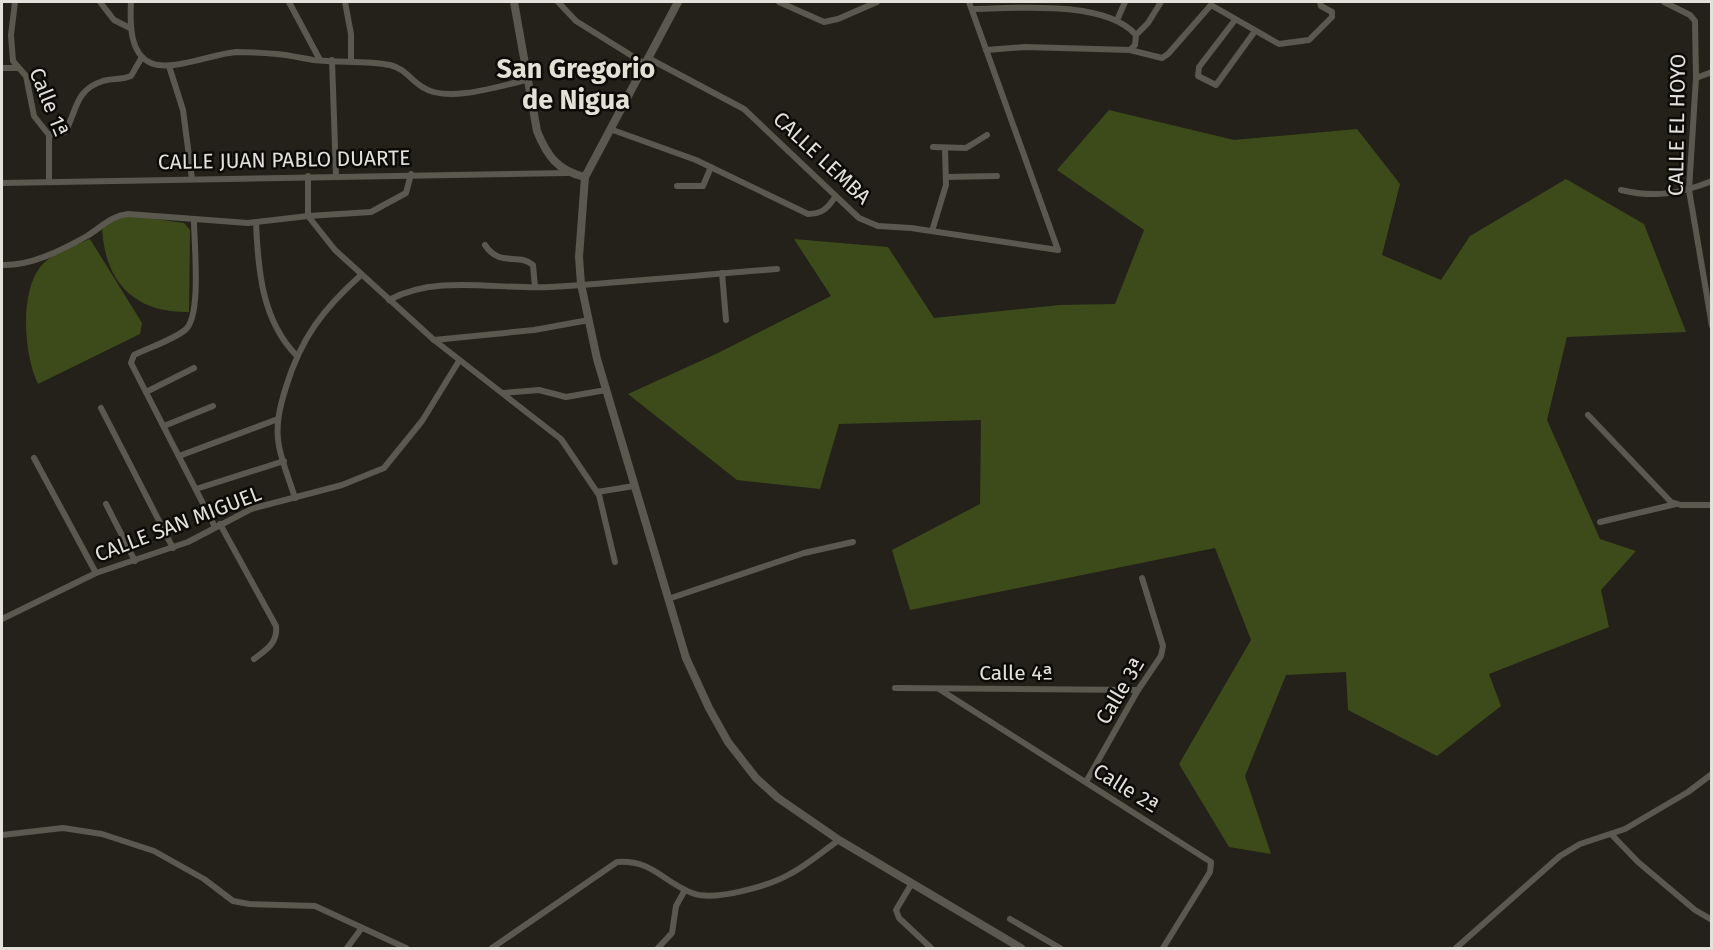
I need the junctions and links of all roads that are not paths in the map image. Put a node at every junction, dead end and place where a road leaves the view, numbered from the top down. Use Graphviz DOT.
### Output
graph roads {
  1 [pos="15,2"];
  2 [pos="100,2"];
  3 [pos="131,2"];
  4 [pos="290,2"];
  5 [pos="345,2"];
  6 [pos="514,2"];
  7 [pos="558,2"];
  8 [pos="678,2"];
  9 [pos="779,2"];
  10 [pos="877,2"];
  11 [pos="969,2"];
  12 [pos="1125,2"];
  13 [pos="1161,2"];
  14 [pos="1320,2"];
  15 [pos="1664,2"];
  16 [pos="973,9"];
  17 [pos="1118,18"];
  18 [pos="1235,21"];
  19 [pos="130,28"];
  20 [pos="1255,31"];
  21 [pos="1136,35"];
  22 [pos="986,50"];
  23 [pos="1130,50"];
  24 [pos="142,57"];
  25 [pos="320,60"];
  26 [pos="332,60"];
  27 [pos="351,60"];
  28 [pos="646,61"];
  29 [pos="169,66"];
  30 [pos="2,68"];
  31 [pos="18,68"];
  32 [pos="1712,72"];
  33 [pos="1696,78"];
  34 [pos="526,80"];
  35 [pos="610,129"];
  36 [pos="49,135"];
  37 [pos="987,135"];
  38 [pos="933,147"];
  39 [pos="945,148"];
  40 [pos="711,167"];
  41 [pos="567,172"];
  42 [pos="411,174"];
  43 [pos="308,176"];
  44 [pos="336,176"];
  45 [pos="997,176"];
  46 [pos="585,177"];
  47 [pos="946,177"];
  48 [pos="192,179"];
  49 [pos="49,181"];
  50 [pos="1712,181"];
  51 [pos="2,183"];
  52 [pos="677,186"];
  53 [pos="1621,190"];
  54 [pos="1689,190"];
  55 [pos="835,197"];
  56 [pos="308,216"];
  57 [pos="194,221"];
  58 [pos="256,223"];
  59 [pos="932,231"];
  60 [pos="485,245"];
  61 [pos="2,265"];
  62 [pos="777,269"];
  63 [pos="722,273"];
  64 [pos="361,275"];
  65 [pos="581,284"];
  66 [pos="535,287"];
  67 [pos="389,300"];
  68 [pos="588,320"];
  69 [pos="726,320"];
  70 [pos="1712,326"];
  71 [pos="434,340"];
  72 [pos="296,355"];
  73 [pos="459,361"];
  74 [pos="194,368"];
  75 [pos="606,390"];
  76 [pos="146,392"];
  77 [pos="503,393"];
  78 [pos="213,406"];
  79 [pos="101,408"];
  80 [pos="1588,415"];
  81 [pos="278,420"];
  82 [pos="164,426"];
  83 [pos="179,456"];
  84 [pos="34,458"];
  85 [pos="284,461"];
  86 [pos="634,486"];
  87 [pos="196,489"];
  88 [pos="597,492"];
  89 [pos="295,498"];
  90 [pos="106,504"];
  91 [pos="1676,504"];
  92 [pos="1712,505"];
  93 [pos="1600,522"];
  94 [pos="218,525"];
  95 [pos="853,542"];
  96 [pos="173,548"];
  97 [pos="135,561"];
  98 [pos="615,562"];
  99 [pos="96,573"];
  100 [pos="1142,578"];
  101 [pos="668,599"];
  102 [pos="2,619"];
  103 [pos="254,660"];
  104 [pos="895,688"];
  105 [pos="939,689"];
  106 [pos="1138,690"];
  107 [pos="1712,774"];
  108 [pos="1086,782"];
  109 [pos="2,835"];
  110 [pos="1612,835"];
  111 [pos="839,840"];
  112 [pos="912,884"];
  113 [pos="685,890"];
  114 [pos="1010,919"];
  115 [pos="1712,920"];
  116 [pos="361,929"];
  117 [pos="501,947"];
  118 [pos="347,948"];
  119 [pos="406,948"];
  120 [pos="492,948"];
  121 [pos="658,948"];
  122 [pos="931,948"];
  123 [pos="1021,948"];
  124 [pos="1060,948"];
  125 [pos="1163,948"];
  126 [pos="1455,948"];
  1 -- 31 [label="street, Calle 1ª"];
  2 -- 19 [label="street"];
  3 -- 19 [label="street"];
  4 -- 25 [label="street"];
  5 -- 27 [label="street"];
  6 -- 34 [label="street"];
  7 -- 28 [label="street, CALLE LEMBA"];
  8 -- 28 [label="street"];
  9 -- 10 [label="street"];
  11 -- 16 [label="street"];
  12 -- 17 [label="street"];
  13 -- 21 [label="street"];
  14 -- 20 [label="street"];
  15 -- 33 [label="street, CALLE EL HOYO"];
  16 -- 17 [label="street"];
  16 -- 22 [label="street"];
  17 -- 21 [label="street"];
  18 -- 20 [label="street"];
  18 -- 20 [label="street"];
  18 -- 23 [label="street"];
  19 -- 24 [label="street"];
  21 -- 23 [label="street"];
  22 -- 23 [label="street"];
  22 -- 59 [label="street, CALLE LEMBA"];
  24 -- 29 [label="street"];
  24 -- 36 [label="street"];
  25 -- 26 [label="street"];
  25 -- 29 [label="street"];
  26 -- 27 [label="street"];
  26 -- 44 [label="street"];
  27 -- 34 [label="street"];
  28 -- 35 [label="street"];
  28 -- 55 [label="street, CALLE LEMBA"];
  29 -- 48 [label="street"];
  30 -- 31 [label="street"];
  31 -- 36 [label="street, Calle 1ª"];
  32 -- 33 [label="street"];
  33 -- 54 [label="street, CALLE EL HOYO"];
  34 -- 41 [label="street"];
  35 -- 40 [label="street"];
  35 -- 46 [label="street"];
  36 -- 49 [label="street, Calle 1ª"];
  37 -- 39 [label="street"];
  38 -- 39 [label="street"];
  39 -- 47 [label="street"];
  40 -- 52 [label="street"];
  40 -- 55 [label="street"];
  41 -- 42 [label="street, CALLE JUAN PABLO DUARTE"];
  41 -- 46 [label="street"];
  42 -- 44 [label="street, CALLE JUAN PABLO DUARTE"];
  42 -- 56 [label="street"];
  43 -- 44 [label="street, CALLE JUAN PABLO DUARTE"];
  43 -- 48 [label="street, CALLE JUAN PABLO DUARTE"];
  43 -- 56 [label="street"];
  45 -- 47 [label="street"];
  46 -- 65 [label="street"];
  47 -- 59 [label="street"];
  48 -- 49 [label="street, CALLE JUAN PABLO DUARTE"];
  49 -- 51 [label="street, CALLE JUAN PABLO DUARTE"];
  50 -- 54 [label="street"];
  53 -- 54 [label="street"];
  54 -- 70 [label="street, CALLE EL HOYO"];
  55 -- 59 [label="street, CALLE LEMBA"];
  56 -- 58 [label="street"];
  56 -- 64 [label="street"];
  57 -- 58 [label="street"];
  57 -- 61 [label="street"];
  57 -- 76 [label="street"];
  58 -- 72 [label="street"];
  60 -- 66 [label="street"];
  62 -- 63 [label="street"];
  63 -- 65 [label="street"];
  63 -- 69 [label="street"];
  64 -- 67 [label="street"];
  64 -- 72 [label="street"];
  65 -- 66 [label="street"];
  65 -- 68 [label="street"];
  66 -- 67 [label="street"];
  67 -- 71 [label="street"];
  68 -- 71 [label="street"];
  68 -- 75 [label="street"];
  71 -- 73 [label="street"];
  72 -- 81 [label="street"];
  73 -- 77 [label="street"];
  73 -- 89 [label="street, CALLE SAN MIGUEL"];
  74 -- 76 [label="street"];
  75 -- 77 [label="street"];
  75 -- 86 [label="street"];
  76 -- 82 [label="street"];
  77 -- 88 [label="street"];
  78 -- 82 [label="street"];
  79 -- 96 [label="street"];
  80 -- 91 [label="street"];
  81 -- 83 [label="street"];
  81 -- 85 [label="street"];
  82 -- 83 [label="street"];
  83 -- 87 [label="street"];
  84 -- 99 [label="street"];
  85 -- 87 [label="street"];
  85 -- 89 [label="street"];
  86 -- 88 [label="street"];
  86 -- 101 [label="street"];
  87 -- 94 [label="street"];
  88 -- 98 [label="street"];
  89 -- 94 [label="street, CALLE SAN MIGUEL"];
  90 -- 97 [label="street"];
  91 -- 92 [label="street"];
  91 -- 93 [label="street"];
  94 -- 96 [label="street, CALLE SAN MIGUEL"];
  94 -- 103 [label="street"];
  95 -- 101 [label="street"];
  96 -- 97 [label="street, CALLE SAN MIGUEL"];
  97 -- 99 [label="street, CALLE SAN MIGUEL"];
  99 -- 102 [label="street, CALLE SAN MIGUEL"];
  100 -- 106 [label="street, Calle 3ª"];
  101 -- 111 [label="street"];
  104 -- 105 [label="street, Calle 4ª"];
  105 -- 106 [label="street, Calle 4ª"];
  105 -- 108 [label="street, Calle 2ª"];
  106 -- 108 [label="street, Calle 3ª"];
  107 -- 110 [label="street"];
  108 -- 125 [label="street, Calle 2ª"];
  109 -- 116 [label="street"];
  110 -- 115 [label="street"];
  110 -- 126 [label="street"];
  111 -- 112 [label="street"];
  111 -- 113 [label="street"];
  112 -- 122 [label="street"];
  112 -- 123 [label="street"];
  113 -- 117 [label="street"];
  113 -- 121 [label="street"];
  114 -- 124 [label="street"];
  116 -- 118 [label="street"];
  116 -- 119 [label="street"];
  117 -- 120 [label="street"];
}
